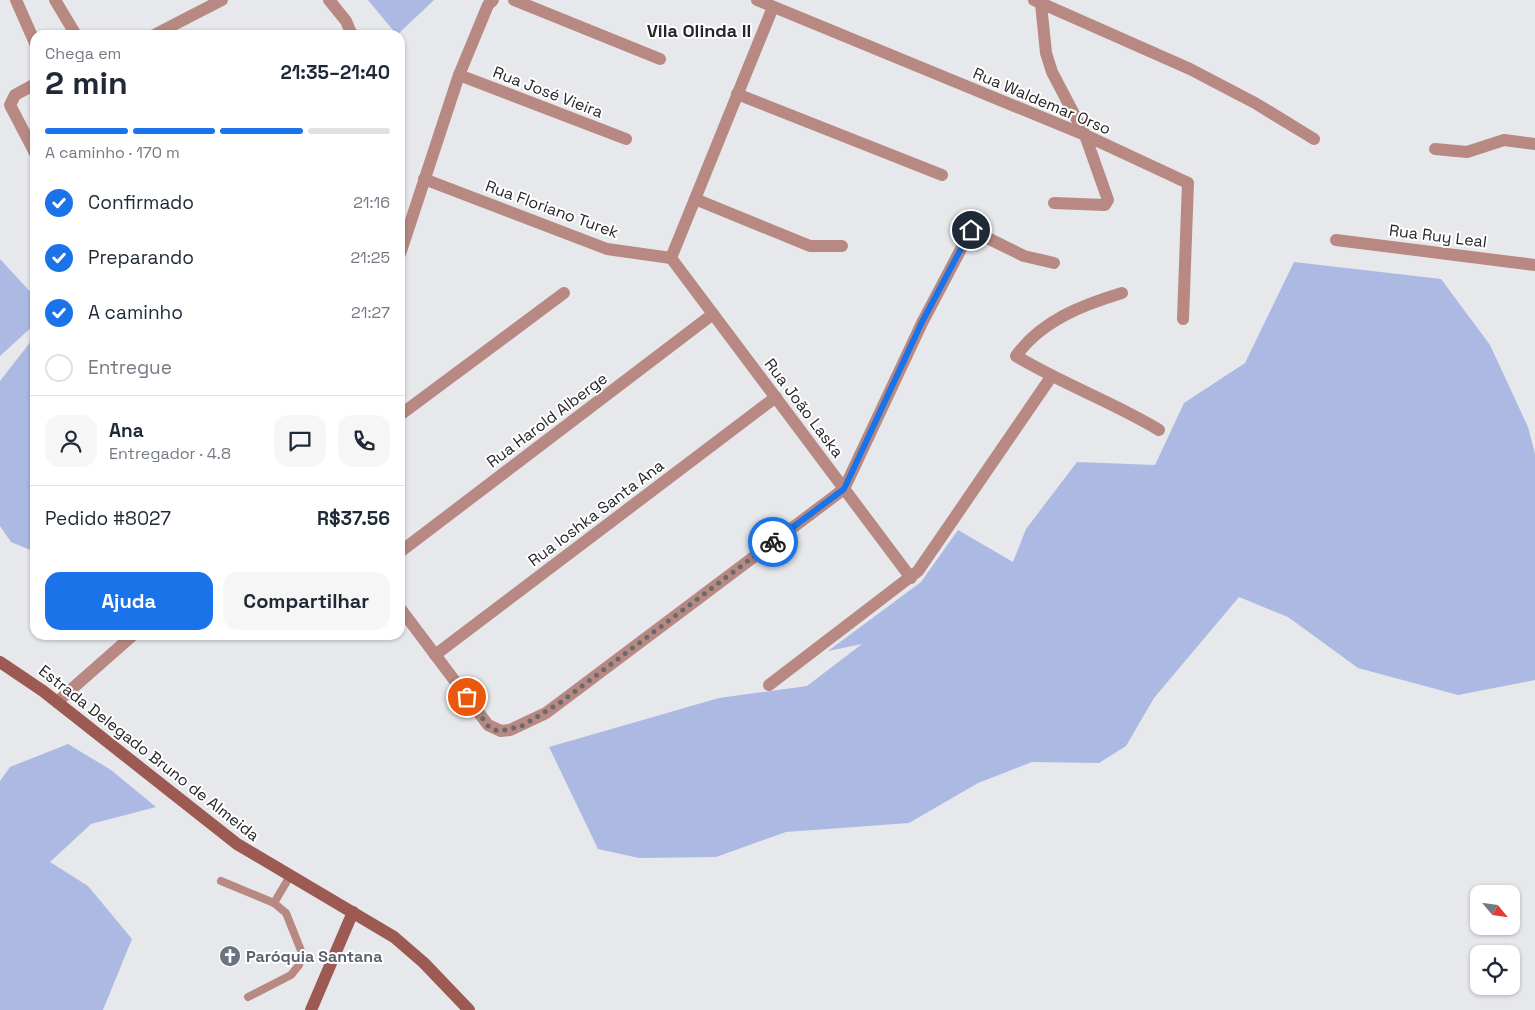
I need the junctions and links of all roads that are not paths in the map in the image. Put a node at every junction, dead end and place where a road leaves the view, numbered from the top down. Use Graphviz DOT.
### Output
graph roads {
  1 [pos="16,0"];
  2 [pos="55,0"];
  3 [pos="222,0"];
  4 [pos="330,0"];
  5 [pos="493,0"];
  6 [pos="514,0"];
  7 [pos="757,0"];
  8 [pos="1038,2"];
  9 [pos="772,6"];
  10 [pos="73,30"];
  11 [pos="164,30"];
  12 [pos="346,30"];
  13 [pos="30,32"];
  14 [pos="660,59"];
  15 [pos="459,76"];
  16 [pos="30,87"];
  17 [pos="737,94"];
  18 [pos="1085,135"];
  19 [pos="626,139"];
  20 [pos="1314,139"];
  21 [pos="30,143"];
  22 [pos="1535,144"];
  23 [pos="1435,149"];
  24 [pos="942,176"];
  25 [pos="424,179"];
  26 [pos="695,199"];
  27 [pos="1054,203"];
  28 [pos="405,238"];
  29 [pos="1336,240"];
  30 [pos="842,246"];
  31 [pos="671,258"];
  32 [pos="1054,263"];
  33 [pos="1535,265"];
  34 [pos="564,293"];
  35 [pos="1122,293"];
  36 [pos="713,314"];
  37 [pos="1183,319"];
  38 [pos="1051,377"];
  39 [pos="776,397"];
  40 [pos="405,411"];
  41 [pos="1159,430"];
  42 [pos="844,489"];
  43 [pos="405,548"];
  44 [pos="911,578"];
  45 [pos="405,615"];
  46 [pos="127,640"];
  47 [pos="435,655"];
  48 [pos="0,662"];
  49 [pos="769,685"];
  50 [pos="57,702"];
  51 [pos="290,876"];
  52 [pos="221,881"];
  53 [pos="274,903"];
  54 [pos="353,912"];
  55 [pos="248,997"];
  56 [pos="311,1010"];
  57 [pos="469,1010"];
  1 -- 13 [label="street"];
  2 -- 10 [label="street"];
  3 -- 11 [label="street"];
  4 -- 12 [label="street"];
  5 -- 15 [label="street"];
  6 -- 14 [label="street"];
  7 -- 9 [label="street, Rua Waldemar Orso"];
  8 -- 18 [label="street"];
  8 -- 20 [label="street"];
  9 -- 17 [label="street"];
  9 -- 18 [label="street, Rua Waldemar Orso"];
  15 -- 19 [label="street, Rua José Vieira"];
  15 -- 25 [label="street"];
  16 -- 21 [label="street"];
  17 -- 24 [label="street"];
  17 -- 26 [label="street"];
  18 -- 27 [label="street"];
  18 -- 37 [label="street, Rua Waldemar Orso"];
  22 -- 23 [label="street"];
  25 -- 28 [label="street"];
  25 -- 31 [label="street, Rua Floriano Turek"];
  26 -- 30 [label="street"];
  26 -- 31 [label="street"];
  29 -- 33 [label="street, Rua Ruy Leal"];
  31 -- 36 [label="street, Rua João Laska"];
  32 -- 42 [label="street"];
  34 -- 40 [label="street"];
  35 -- 38 [label="street"];
  36 -- 39 [label="street, Rua João Laska"];
  36 -- 43 [label="street, Rua Harold Alberge"];
  38 -- 41 [label="street"];
  38 -- 44 [label="street"];
  39 -- 42 [label="street, Rua João Laska"];
  39 -- 47 [label="street, Rua Ioshka Santa Ana"];
  42 -- 44 [label="street, Rua João Laska"];
  42 -- 47 [label="street"];
  44 -- 49 [label="street"];
  45 -- 47 [label="street"];
  46 -- 50 [label="street"];
  48 -- 50 [label="main road, Estrada Delegado Bruno de Almeida"];
  50 -- 51 [label="main road, Estrada Delegado Bruno de Almeida"];
  51 -- 53 [label="lane"];
  51 -- 54 [label="main road, Estrada Delegado Bruno de Almeida"];
  52 -- 53 [label="lane"];
  53 -- 55 [label="lane"];
  54 -- 56 [label="main road"];
  54 -- 57 [label="main road, Estrada Delegado Bruno de Almeida"];
}
